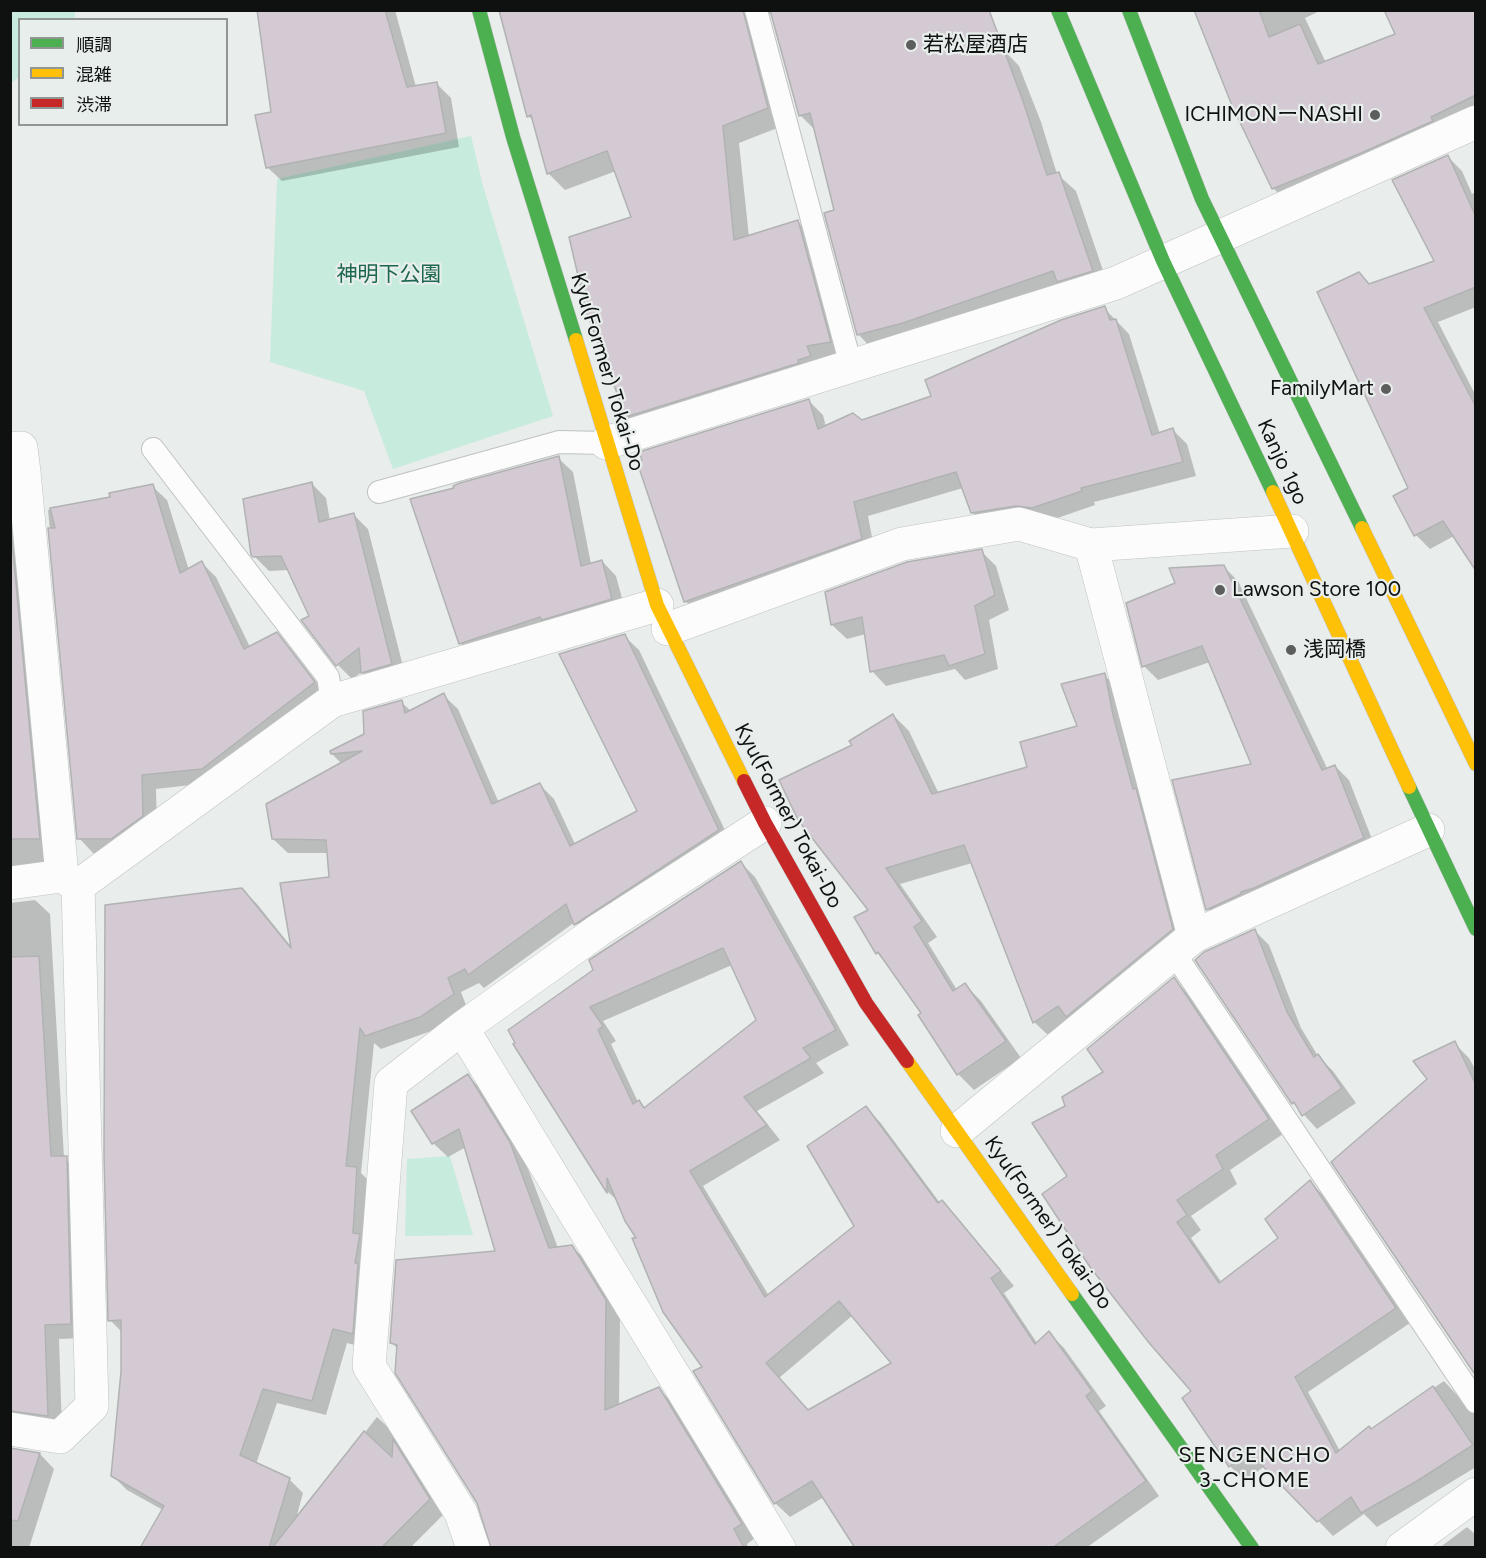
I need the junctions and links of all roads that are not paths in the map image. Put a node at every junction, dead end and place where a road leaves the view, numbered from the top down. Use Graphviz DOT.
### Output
graph roads {
  1 [pos="479,10"];
  2 [pos="756,10"];
  3 [pos="1058,10"];
  4 [pos="1129,10"];
  5 [pos="1476,122"];
  6 [pos="1220,236"];
  7 [pos="1163,261"];
  8 [pos="851,366"];
  9 [pos="606,443"];
  10 [pos="10,449"];
  11 [pos="153,449"];
  12 [pos="379,492"];
  13 [pos="1292,531"];
  14 [pos="1091,545"];
  15 [pos="663,617"];
  16 [pos="332,701"];
  17 [pos="1476,764"];
  18 [pos="765,823"];
  19 [pos="1428,830"];
  20 [pos="70,881"];
  21 [pos="10,883"];
  22 [pos="1476,929"];
  23 [pos="1184,945"];
  24 [pos="462,1028"];
  25 [pos="957,1131"];
  26 [pos="1476,1402"];
  27 [pos="10,1429"];
  28 [pos="1476,1494"];
  29 [pos="472,1548"];
  30 [pos="779,1548"];
  31 [pos="1252,1548"];
  32 [pos="1402,1548"];
  1 -- 9 [label="main road, Kyu(Former) Tokai-Do"];
  2 -- 8 [label="lane"];
  3 -- 7 [label="main road, Kanjo 1go"];
  4 -- 6 [label="main road, Kanjo 1go"];
  5 -- 6 [label="street"];
  6 -- 7 [label="street"];
  6 -- 17 [label="main road, Kanjo 1go"];
  7 -- 8 [label="street"];
  7 -- 13 [label="main road, Kanjo 1go"];
  8 -- 9 [label="street"];
  9 -- 12 [label="lane"];
  9 -- 15 [label="main road, Kyu(Former) Tokai-Do"];
  10 -- 20 [label="street"];
  11 -- 16 [label="lane"];
  13 -- 14 [label="street"];
  13 -- 19 [label="main road, Kanjo 1go"];
  14 -- 15 [label="street"];
  14 -- 23 [label="street"];
  15 -- 16 [label="street"];
  15 -- 18 [label="main road, Kyu(Former) Tokai-Do"];
  16 -- 20 [label="street"];
  18 -- 24 [label="street"];
  18 -- 25 [label="main road, Kyu(Former) Tokai-Do"];
  19 -- 22 [label="main road, Kanjo 1go"];
  19 -- 23 [label="street"];
  20 -- 21 [label="street"];
  20 -- 27 [label="street"];
  23 -- 25 [label="street"];
  23 -- 26 [label="lane"];
  24 -- 29 [label="street"];
  24 -- 30 [label="street"];
  25 -- 31 [label="main road, Kyu(Former) Tokai-Do"];
  28 -- 32 [label="street"];
}
